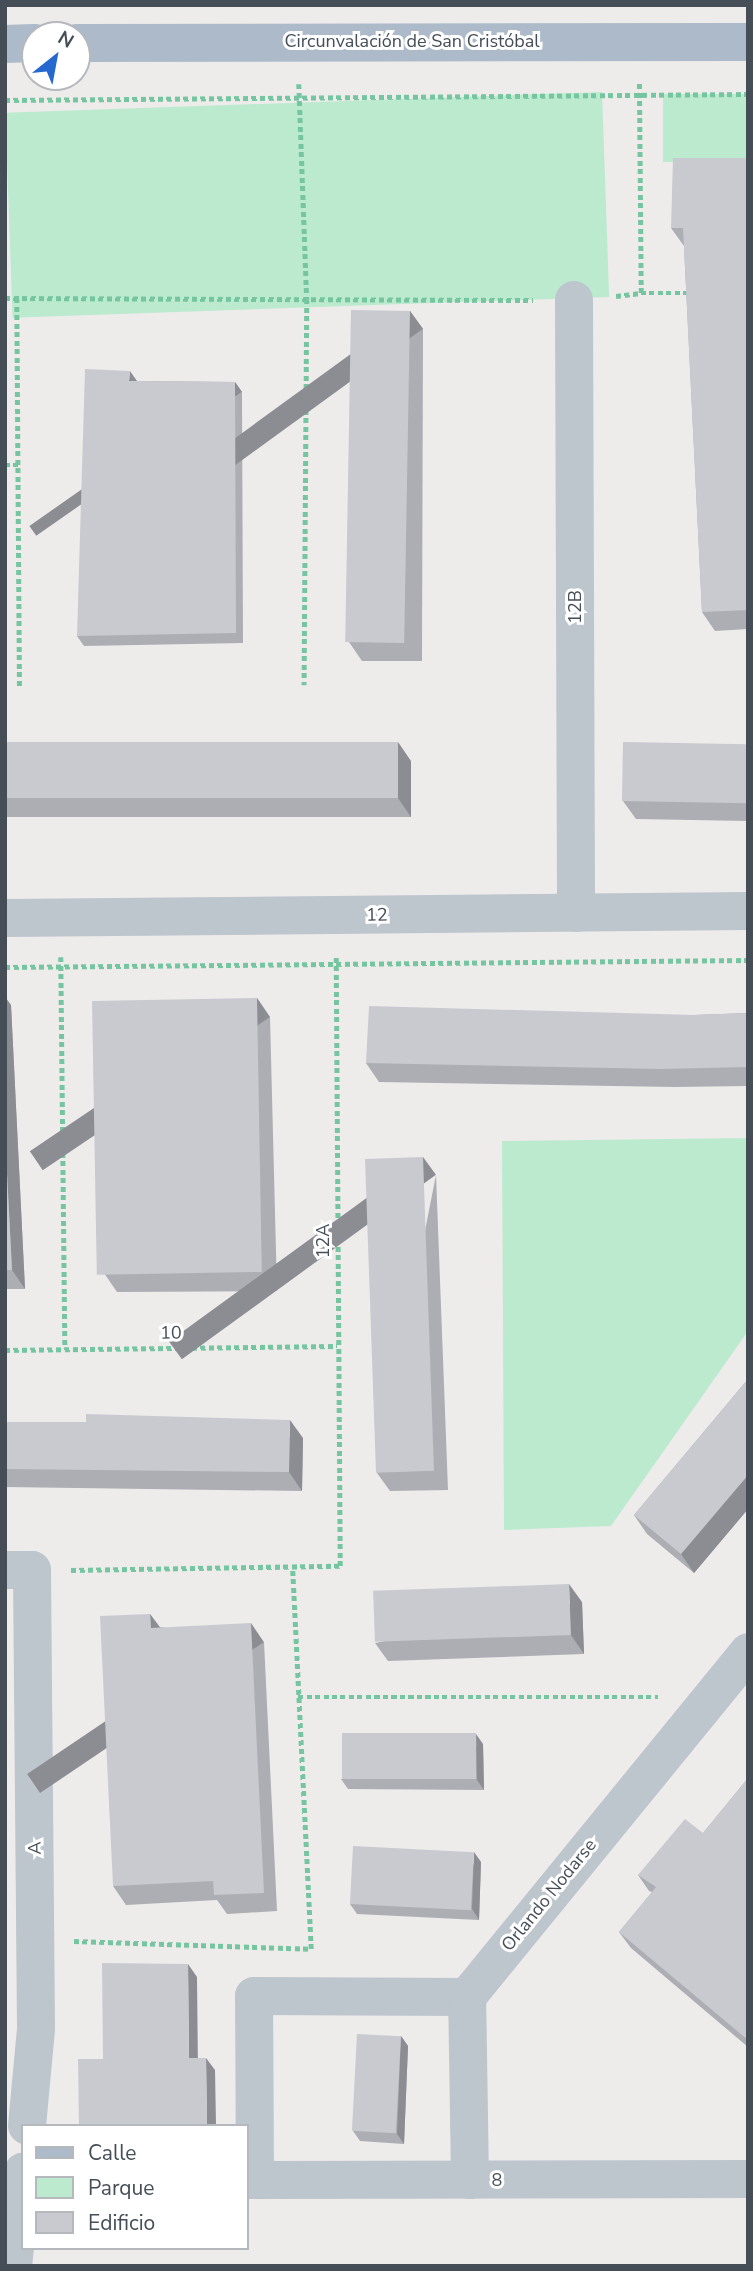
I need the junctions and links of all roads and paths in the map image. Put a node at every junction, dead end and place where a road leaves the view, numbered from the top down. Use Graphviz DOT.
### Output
graph roads {
  1 [pos="287,41"];
  2 [pos="638,41"];
  3 [pos="748,42"];
  4 [pos="91,43"];
  5 [pos="748,94"];
  6 [pos="639,97"];
  7 [pos="303,99"];
  8 [pos="5,100"];
  9 [pos="641,293"];
  10 [pos="695,293"];
  11 [pos="5,298"];
  12 [pos="17,298"];
  13 [pos="307,299"];
  14 [pos="574,300"];
  15 [pos="5,465"];
  16 [pos="18,465"];
  17 [pos="304,685"];
  18 [pos="20,688"];
  19 [pos="748,911"];
  20 [pos="576,913"];
  21 [pos="336,915"];
  22 [pos="5,918"];
  23 [pos="61,918"];
  24 [pos="748,960"];
  25 [pos="336,965"];
  26 [pos="5,967"];
  27 [pos="61,967"];
  28 [pos="337,1346"];
  29 [pos="65,1348"];
  30 [pos="5,1350"];
  31 [pos="292,1567"];
  32 [pos="19,1570"];
  33 [pos="748,1653"];
  34 [pos="298,1697"];
  35 [pos="709,1697"];
  36 [pos="36,1939"];
  37 [pos="467,1997"];
  38 [pos="21,2029"];
  39 [pos="27,2124"];
  40 [pos="748,2179"];
  41 [pos="251,2180"];
  42 [pos="470,2180"];
  43 [pos="21,2190"];
  44 [pos="13,2266"];
  1 -- 2 [label="main road, Circunvalación de San Cristóbal"];
  1 -- 4 [label="main road, Circunvalación de San Cristóbal"];
  1 -- 7 [label="path"];
  2 -- 3 [label="main road, Circunvalación de San Cristóbal"];
  2 -- 6 [label="path"];
  5 -- 6 [label="path"];
  6 -- 7 [label="path"];
  6 -- 9 [label="path"];
  7 -- 8 [label="path"];
  7 -- 13 [label="path"];
  9 -- 10 [label="path"];
  9 -- 14 [label="path"];
  11 -- 12 [label="path"];
  12 -- 13 [label="path"];
  12 -- 16 [label="path"];
  13 -- 14 [label="path"];
  13 -- 17 [label="path"];
  14 -- 20 [label="street, 12B"];
  15 -- 16 [label="path"];
  16 -- 18 [label="path"];
  19 -- 20 [label="street, 12"];
  20 -- 21 [label="street, 12"];
  21 -- 23 [label="street, 12"];
  21 -- 25 [label="path, 12A"];
  22 -- 23 [label="street, 12"];
  23 -- 27 [label="path"];
  24 -- 25 [label="path"];
  25 -- 27 [label="path"];
  25 -- 28 [label="path, 12A"];
  26 -- 27 [label="path"];
  27 -- 29 [label="path"];
  28 -- 29 [label="path, 10"];
  28 -- 31 [label="path, 12A"];
  29 -- 30 [label="path, 10"];
  31 -- 32 [label="path"];
  31 -- 34 [label="path"];
  32 -- 36 [label="street, A"];
  33 -- 35 [label="street, Orlando Nodarse"];
  34 -- 35 [label="path"];
  34 -- 36 [label="path"];
  35 -- 37 [label="street, Orlando Nodarse"];
  36 -- 38 [label="street, A"];
  37 -- 41 [label="street"];
  37 -- 42 [label="street"];
  38 -- 39 [label="street, A"];
  40 -- 42 [label="street, 8"];
  41 -- 42 [label="street, 8"];
  43 -- 44 [label="street"];
}
